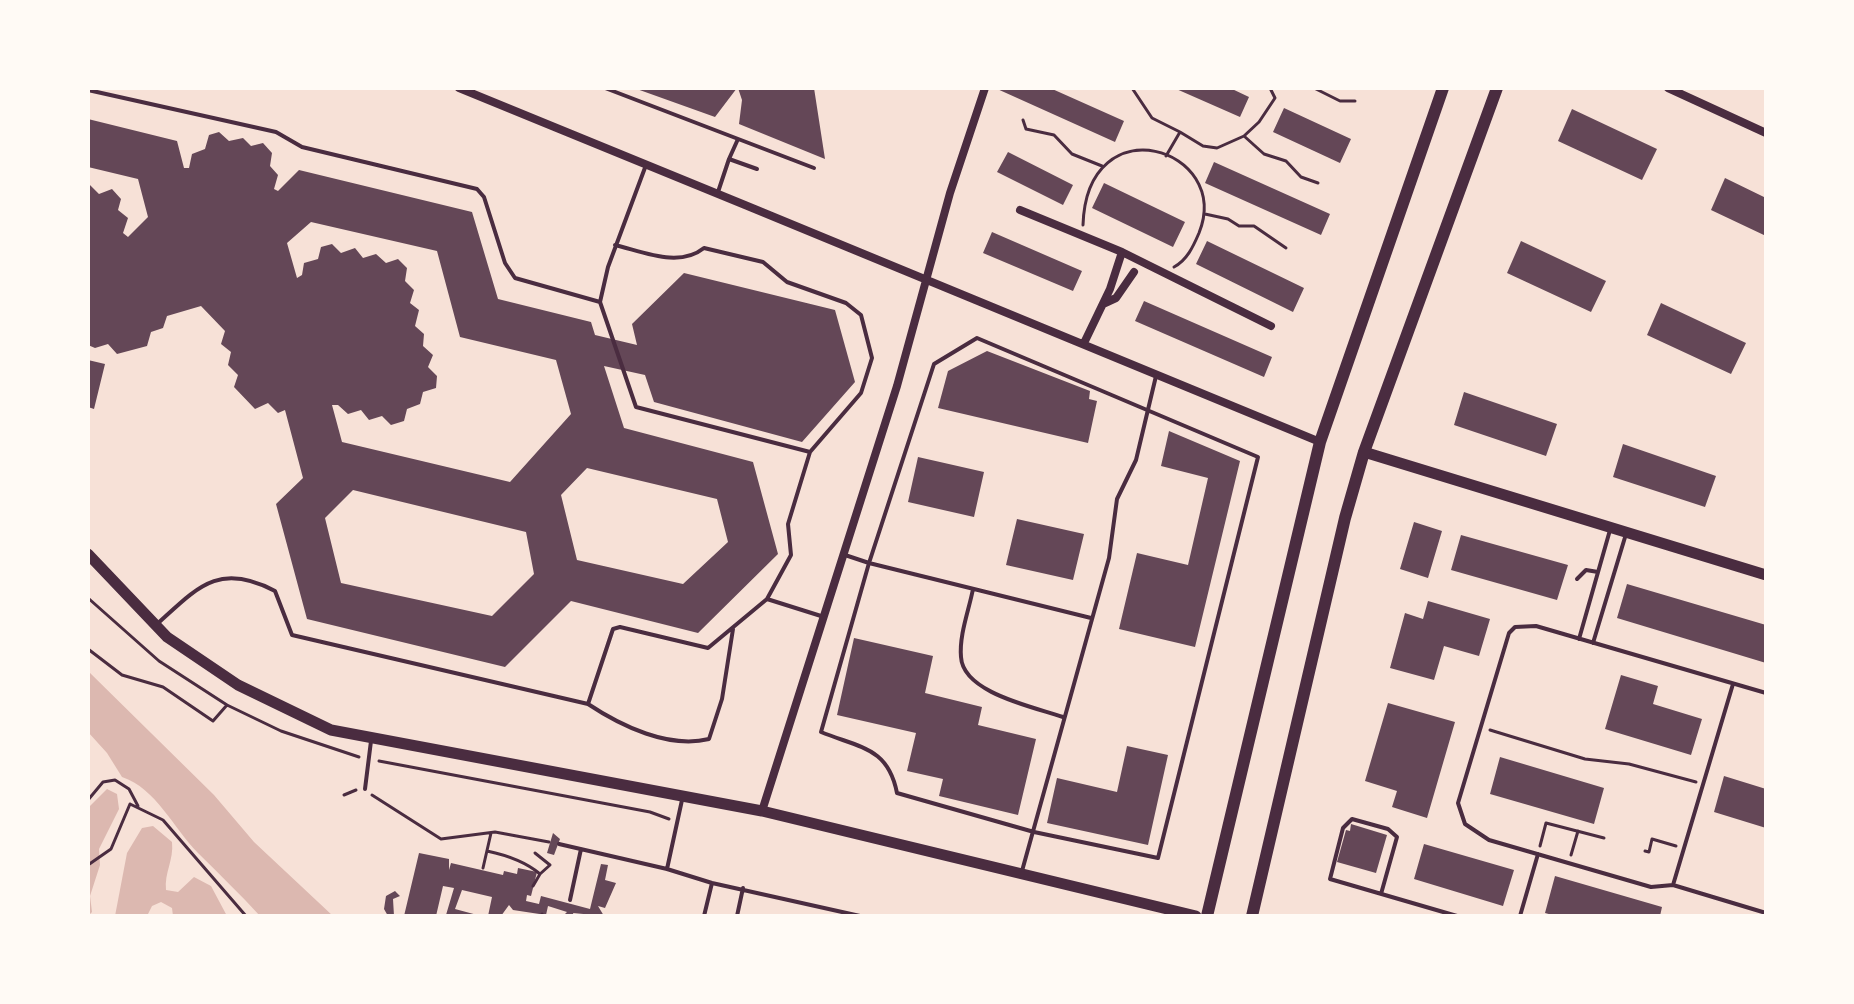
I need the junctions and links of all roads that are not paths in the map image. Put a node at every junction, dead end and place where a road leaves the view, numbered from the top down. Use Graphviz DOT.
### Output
graph roads {
  1 [pos="459,88"];
  2 [pos="494,88"];
  3 [pos="605,88"];
  4 [pos="985,88"];
  5 [pos="1443,88"];
  6 [pos="1497,88"];
  7 [pos="1668,88"];
  8 [pos="88,90"];
  9 [pos="490,101"];
  10 [pos="1766,133"];
  11 [pos="738,139"];
  12 [pos="729,159"];
  13 [pos="646,165"];
  14 [pos="814,168"];
  15 [pos="757,169"];
  16 [pos="717,195"];
  17 [pos="1020,210"];
  18 [pos="615,245"];
  19 [pos="1122,252"];
  20 [pos="1134,272"];
  21 [pos="928,282"];
  22 [pos="600,302"];
  23 [pos="1102,304"];
  24 [pos="1271,326"];
  25 [pos="1085,341"];
  26 [pos="1156,373"];
  27 [pos="1148,408"];
  28 [pos="1320,442"];
  29 [pos="810,452"];
  30 [pos="1364,452"];
  31 [pos="1611,528"];
  32 [pos="1626,532"];
  33 [pos="88,554"];
  34 [pos="842,554"];
  35 [pos="869,563"];
  36 [pos="1598,572"];
  37 [pos="1766,575"];
  38 [pos="1577,579"];
  39 [pos="973,589"];
  40 [pos="767,599"];
  41 [pos="823,617"];
  42 [pos="1091,618"];
  43 [pos="156,625"];
  44 [pos="733,629"];
  45 [pos="1579,639"];
  46 [pos="1593,643"];
  47 [pos="1733,684"];
  48 [pos="1766,693"];
  49 [pos="588,704"];
  50 [pos="1063,717"];
  51 [pos="371,738"];
  52 [pos="365,789"];
  53 [pos="682,797"];
  54 [pos="762,811"];
  55 [pos="1034,832"];
  56 [pos="559,844"];
  57 [pos="581,849"];
  58 [pos="1538,854"];
  59 [pos="667,869"];
  60 [pos="1020,875"];
  61 [pos="712,883"];
  62 [pos="1673,885"];
  63 [pos="743,888"];
  64 [pos="1381,894"];
  65 [pos="570,900"];
  66 [pos="1766,913"];
  67 [pos="704,916"];
  68 [pos="737,916"];
  69 [pos="860,916"];
  70 [pos="1196,916"];
  71 [pos="1207,916"];
  72 [pos="1252,916"];
  73 [pos="1457,916"];
  74 [pos="1520,916"];
  1 -- 9 [label="street"];
  2 -- 9 [label="street"];
  3 -- 11 [label="lane"];
  4 -- 21 [label="street"];
  5 -- 28 [label="main road"];
  6 -- 30 [label="main road"];
  7 -- 10 [label="street"];
  8 -- 22 [label="lane"];
  9 -- 13 [label="street"];
  11 -- 12 [label="lane"];
  11 -- 14 [label="lane"];
  12 -- 15 [label="lane"];
  12 -- 16 [label="lane"];
  13 -- 16 [label="street"];
  13 -- 18 [label="lane"];
  16 -- 21 [label="street"];
  17 -- 19 [label="street"];
  18 -- 22 [label="lane"];
  18 -- 29 [label="lane"];
  19 -- 23 [label="street"];
  19 -- 24 [label="street"];
  20 -- 23 [label="street"];
  21 -- 25 [label="street"];
  21 -- 34 [label="street"];
  22 -- 29 [label="lane"];
  23 -- 25 [label="street"];
  25 -- 26 [label="street"];
  26 -- 27 [label="lane"];
  26 -- 28 [label="street"];
  27 -- 35 [label="lane"];
  27 -- 42 [label="lane"];
  27 -- 55 [label="lane"];
  28 -- 71 [label="main road"];
  29 -- 40 [label="lane"];
  30 -- 31 [label="street"];
  30 -- 72 [label="main road"];
  31 -- 32 [label="street"];
  31 -- 36 [label="lane"];
  32 -- 37 [label="street"];
  32 -- 46 [label="lane"];
  33 -- 43 [label="street"];
  34 -- 35 [label="lane"];
  34 -- 41 [label="street"];
  35 -- 39 [label="lane"];
  35 -- 55 [label="lane"];
  36 -- 38 [label="lane"];
  36 -- 45 [label="lane"];
  39 -- 42 [label="lane"];
  39 -- 50 [label="lane"];
  40 -- 41 [label="lane"];
  40 -- 44 [label="lane"];
  41 -- 54 [label="street"];
  42 -- 50 [label="lane"];
  43 -- 49 [label="lane"];
  43 -- 51 [label="street"];
  44 -- 49 [label="lane"];
  44 -- 49 [label="lane"];
  45 -- 46 [label="lane"];
  45 -- 58 [label="lane"];
  46 -- 47 [label="lane"];
  47 -- 48 [label="lane"];
  47 -- 62 [label="lane"];
  50 -- 55 [label="lane"];
  51 -- 52 [label="lane"];
  51 -- 53 [label="street"];
  53 -- 54 [label="street"];
  53 -- 59 [label="lane"];
  54 -- 60 [label="street"];
  55 -- 60 [label="lane"];
  56 -- 57 [label="lane"];
  57 -- 59 [label="lane"];
  57 -- 65 [label="lane"];
  58 -- 62 [label="lane"];
  58 -- 74 [label="lane"];
  59 -- 61 [label="lane"];
  60 -- 70 [label="street"];
  61 -- 63 [label="lane"];
  61 -- 67 [label="lane"];
  62 -- 66 [label="lane"];
  63 -- 68 [label="lane"];
  63 -- 69 [label="lane"];
  64 -- 64 [label="lane"];
  64 -- 73 [label="lane"];
}
